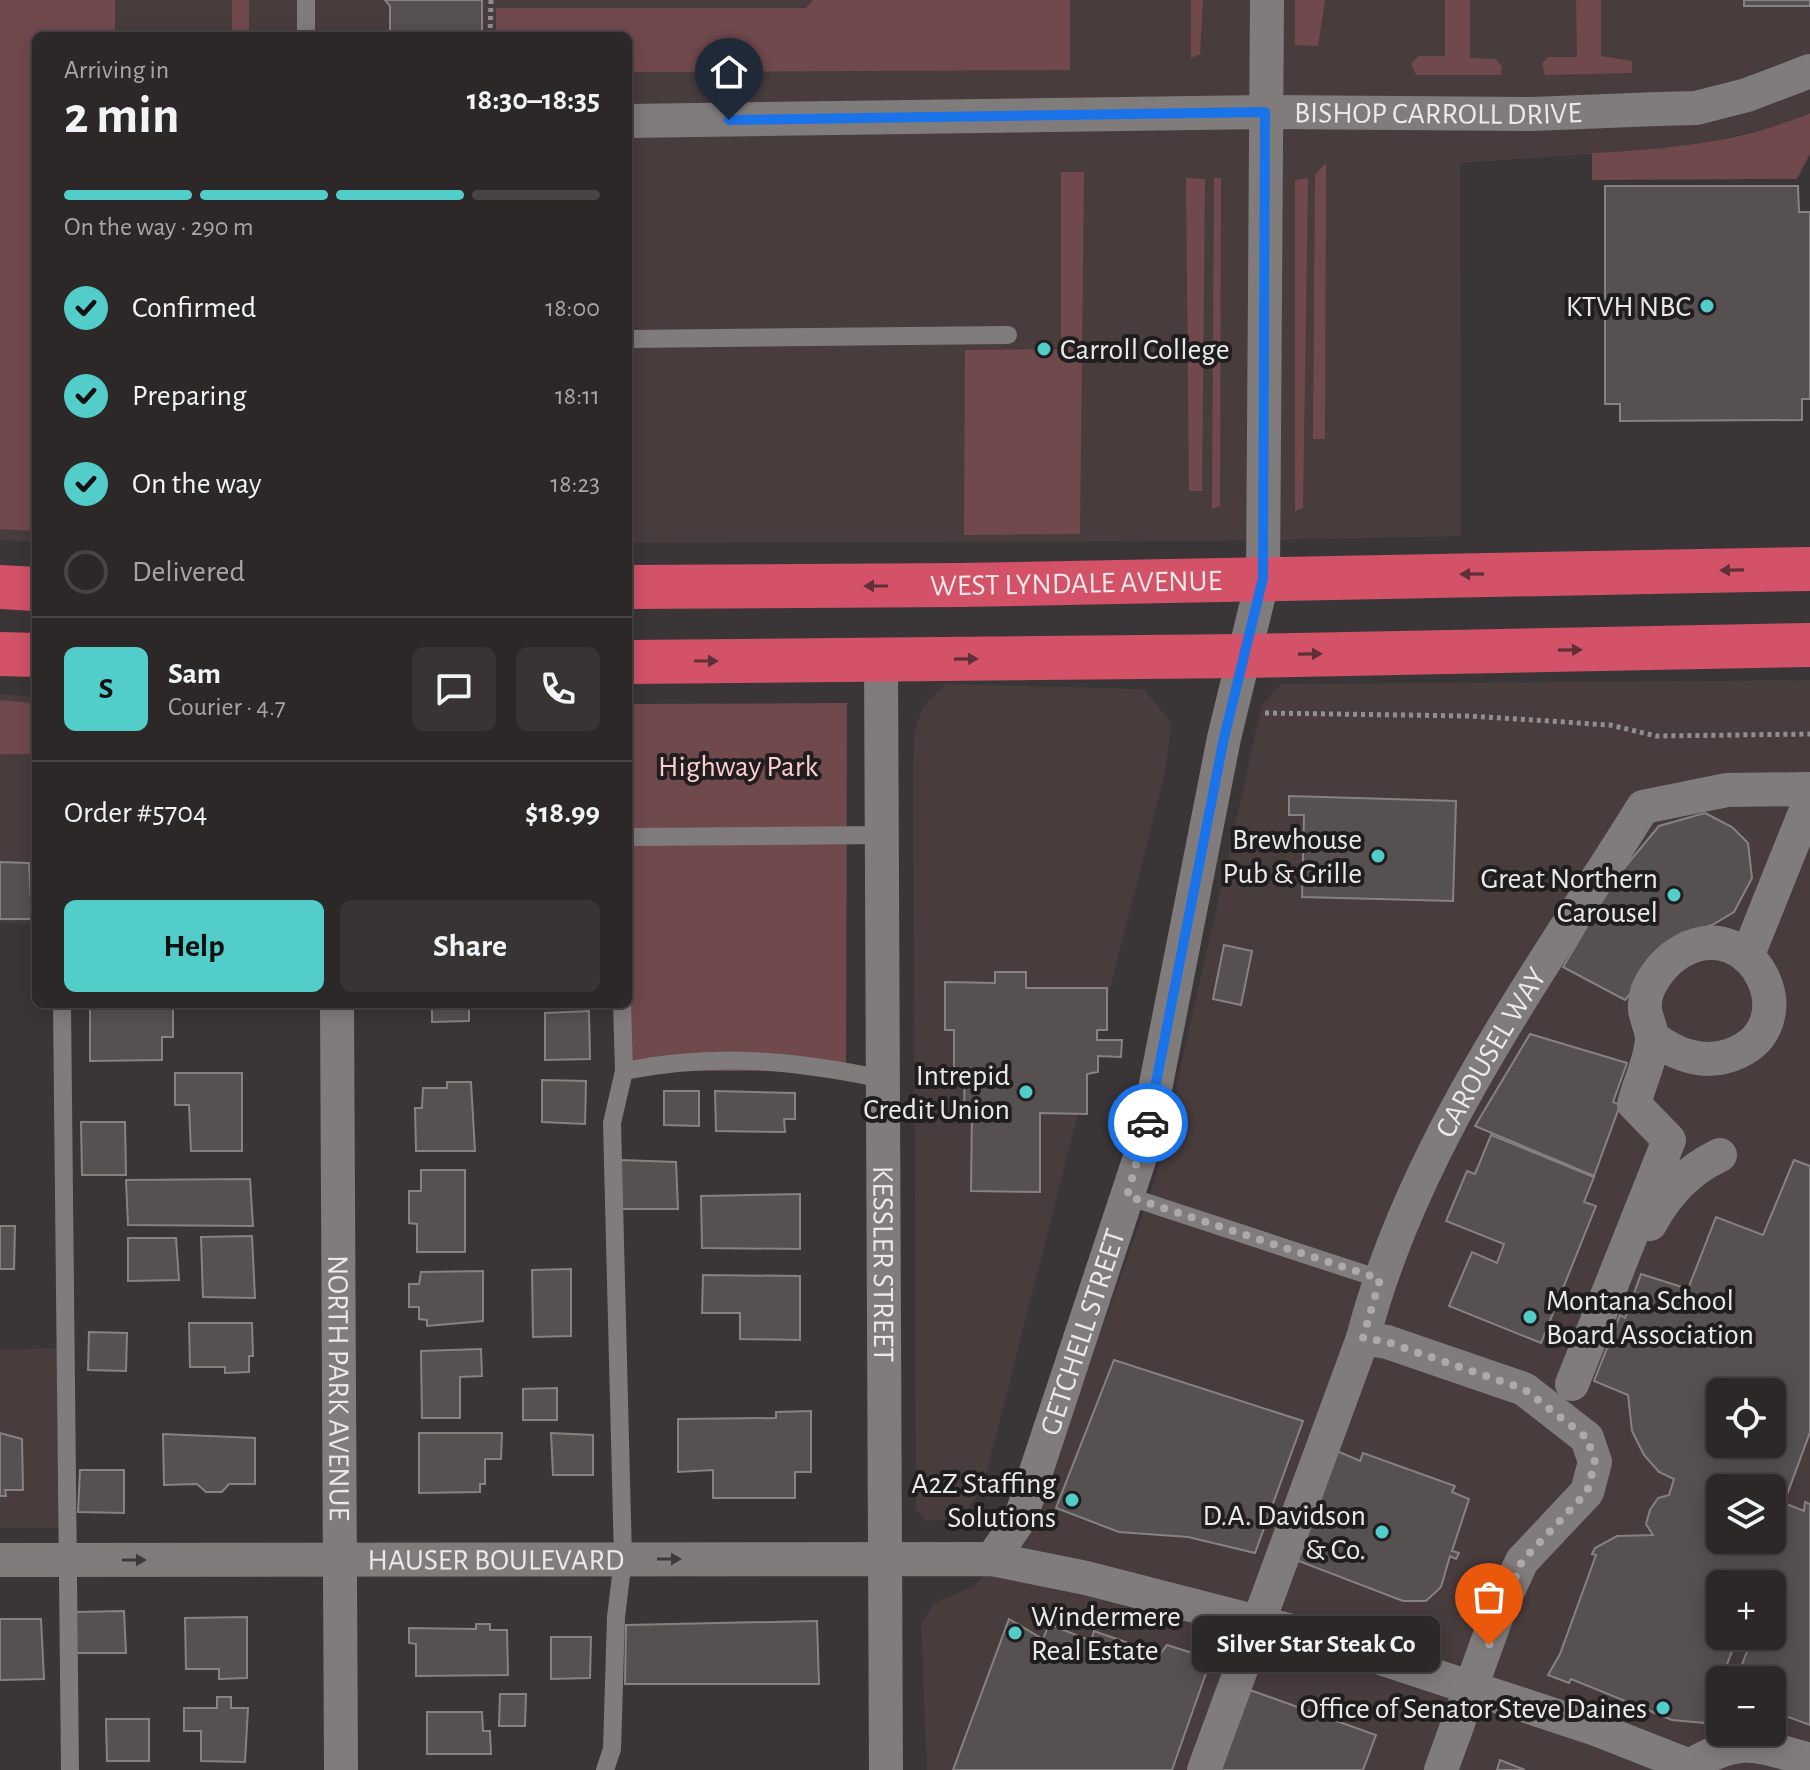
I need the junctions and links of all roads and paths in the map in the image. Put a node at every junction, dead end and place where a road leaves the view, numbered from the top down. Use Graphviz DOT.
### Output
graph roads {
  1 [pos="306,0"];
  2 [pos="491,0"];
  3 [pos="1267,0"];
  4 [pos="306,32"];
  5 [pos="490,32"];
  6 [pos="1810,71"];
  7 [pos="1265,112"];
  8 [pos="632,121"];
  9 [pos="1008,335"];
  10 [pos="632,339"];
  11 [pos="1810,569"];
  12 [pos="1263,578"];
  13 [pos="0,587"];
  14 [pos="632,587"];
  15 [pos="32,589"];
  16 [pos="1810,645"];
  17 [pos="0,654"];
  18 [pos="32,655"];
  19 [pos="1243,656"];
  20 [pos="881,660"];
  21 [pos="632,662"];
  22 [pos="1256,712"];
  23 [pos="1810,734"];
  24 [pos="1810,789"];
  25 [pos="1810,800"];
  26 [pos="882,835"];
  27 [pos="632,837"];
  28 [pos="1747,957"];
  29 [pos="62,1008"];
  30 [pos="337,1008"];
  31 [pos="622,1008"];
  32 [pos="1652,1037"];
  33 [pos="624,1071"];
  34 [pos="883,1079"];
  35 [pos="1669,1140"];
  36 [pos="1127,1196"];
  37 [pos="1625,1250"];
  38 [pos="1380,1279"];
  39 [pos="1363,1338"];
  40 [pos="1572,1384"];
  41 [pos="885,1558"];
  42 [pos="339,1559"];
  43 [pos="623,1559"];
  44 [pos="992,1559"];
  45 [pos="0,1560"];
  46 [pos="69,1560"];
  47 [pos="1260,1621"];
  48 [pos="1472,1690"];
  49 [pos="1810,1760"];
  50 [pos="1690,1769"];
  51 [pos="70,1770"];
  52 [pos="341,1770"];
  53 [pos="605,1770"];
  54 [pos="886,1770"];
  55 [pos="1204,1770"];
  56 [pos="1441,1770"];
  1 -- 4 [label="lane"];
  2 -- 5 [label="path"];
  3 -- 7 [label="street, GETCHELL STREET"];
  6 -- 7 [label="street, BISHOP CARROLL DRIVE"];
  7 -- 8 [label="street, BISHOP CARROLL DRIVE"];
  7 -- 12 [label="street, GETCHELL STREET"];
  9 -- 10 [label="lane"];
  11 -- 12 [label="highway, WEST LYNDALE AVENUE, one-way"];
  12 -- 14 [label="highway, WEST LYNDALE AVENUE, one-way"];
  12 -- 19 [label="street, GETCHELL STREET"];
  13 -- 15 [label="highway"];
  19 -- 16 [label="highway, one-way"];
  17 -- 18 [label="highway"];
  20 -- 19 [label="highway, one-way"];
  19 -- 36 [label="street, GETCHELL STREET"];
  21 -- 20 [label="highway, one-way"];
  20 -- 26 [label="street, KESSLER STREET"];
  22 -- 23 [label="path"];
  24 -- 38 [label="street, CAROUSEL WAY"];
  25 -- 28 [label="street"];
  26 -- 27 [label="lane"];
  26 -- 34 [label="street, KESSLER STREET"];
  28 -- 32 [label="street"];
  28 -- 32 [label="street"];
  29 -- 46 [label="lane"];
  30 -- 42 [label="street, NORTH PARK AVENUE"];
  31 -- 33 [label="lane"];
  32 -- 35 [label="street"];
  33 -- 34 [label="lane"];
  33 -- 43 [label="lane"];
  34 -- 41 [label="street, KESSLER STREET"];
  35 -- 37 [label="street"];
  35 -- 37 [label="street"];
  36 -- 38 [label="lane"];
  36 -- 44 [label="street, GETCHELL STREET"];
  37 -- 40 [label="street"];
  38 -- 39 [label="street, CAROUSEL WAY"];
  39 -- 47 [label="street, CAROUSEL WAY"];
  39 -- 48 [label="street"];
  43 -- 41 [label="street, HAUSER BOULEVARD, one-way"];
  41 -- 44 [label="street, HAUSER BOULEVARD"];
  41 -- 54 [label="street, KESSLER STREET"];
  42 -- 43 [label="street, HAUSER BOULEVARD"];
  46 -- 42 [label="street, HAUSER BOULEVARD, one-way"];
  42 -- 52 [label="street, NORTH PARK AVENUE"];
  43 -- 53 [label="lane"];
  44 -- 47 [label="street, HAUSER BOULEVARD"];
  45 -- 46 [label="street, HAUSER BOULEVARD"];
  46 -- 51 [label="lane"];
  47 -- 48 [label="street, HAUSER BOULEVARD"];
  47 -- 55 [label="street, CAROUSEL WAY"];
  48 -- 50 [label="street, HAUSER BOULEVARD"];
  48 -- 56 [label="street"];
  49 -- 50 [label="street"];
}
